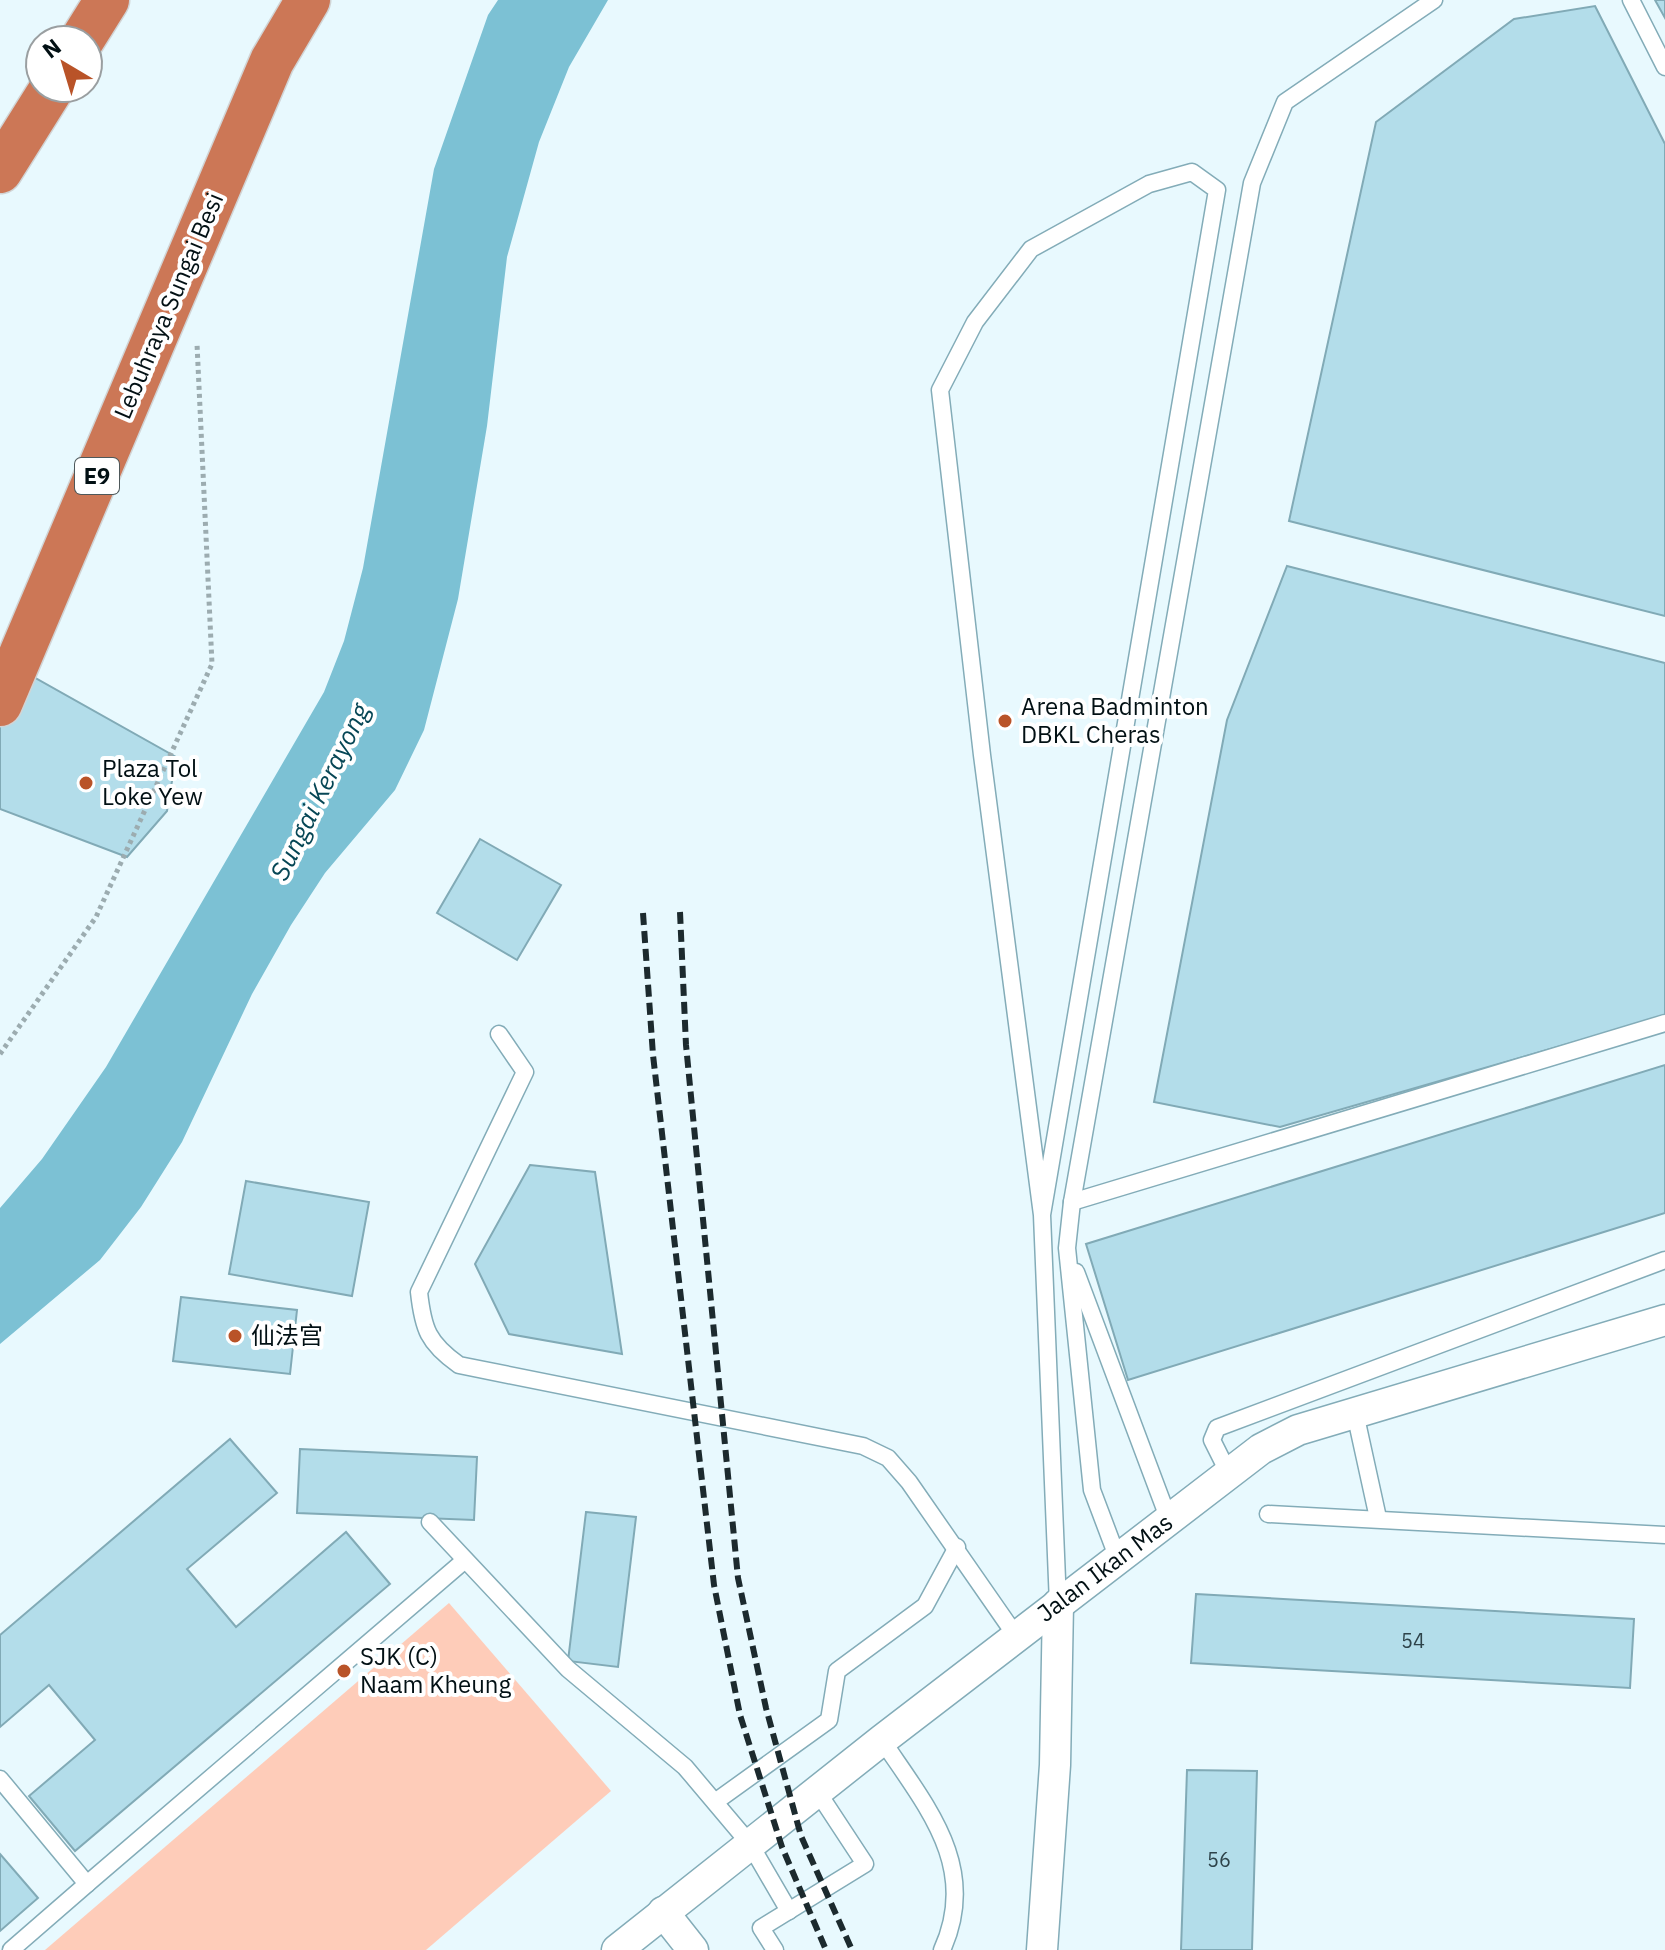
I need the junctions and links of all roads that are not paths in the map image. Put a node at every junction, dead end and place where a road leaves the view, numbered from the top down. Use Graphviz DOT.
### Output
graph roads {
  1 [pos="107,0"];
  2 [pos="308,0"];
  3 [pos="1434,0"];
  4 [pos="1631,0"];
  5 [pos="92,24"];
  6 [pos="1665,67"];
  7 [pos="42,104"];
  8 [pos="0,171"];
  9 [pos="0,704"];
  10 [pos="1665,1023"];
  11 [pos="499,1034"];
  12 [pos="1072,1202"];
  13 [pos="1042,1215"];
  14 [pos="1067,1248"];
  15 [pos="1665,1260"];
  16 [pos="1665,1320"];
  17 [pos="1355,1413"];
  18 [pos="1229,1474"];
  19 [pos="1268,1514"];
  20 [pos="1378,1518"];
  21 [pos="1169,1520"];
  22 [pos="430,1522"];
  23 [pos="1665,1535"];
  24 [pos="957,1547"];
  25 [pos="1118,1559"];
  26 [pos="465,1560"];
  27 [pos="1058,1604"];
  28 [pos="1016,1636"];
  29 [pos="882,1740"];
  30 [pos="0,1779"];
  31 [pos="817,1791"];
  32 [pos="715,1802"];
  33 [pos="750,1844"];
  34 [pos="87,1884"];
  35 [pos="789,1911"];
  36 [pos="663,1912"];
  37 [pos="11,1950"];
  38 [pos="617,1950"];
  39 [pos="693,1950"];
  40 [pos="775,1950"];
  41 [pos="942,1950"];
  42 [pos="1042,1950"];
  1 -- 5 [label="highway"];
  2 -- 9 [label="highway, Lebuhraya Sungai Besi / E9"];
  3 -- 12 [label="lane"];
  4 -- 6 [label="lane"];
  7 -- 8 [label="highway"];
  10 -- 12 [label="lane"];
  11 -- 24 [label="lane"];
  12 -- 14 [label="lane"];
  13 -- 13 [label="lane"];
  13 -- 27 [label="lane"];
  14 -- 21 [label="lane"];
  14 -- 25 [label="lane"];
  15 -- 18 [label="lane"];
  16 -- 17 [label="street, Jalan Ikan Mas"];
  17 -- 18 [label="street, Jalan Ikan Mas"];
  17 -- 20 [label="lane"];
  18 -- 21 [label="street, Jalan Ikan Mas"];
  19 -- 20 [label="lane"];
  20 -- 23 [label="lane"];
  21 -- 25 [label="street, Jalan Ikan Mas"];
  22 -- 26 [label="lane"];
  24 -- 28 [label="lane"];
  24 -- 32 [label="lane"];
  25 -- 27 [label="street, Jalan Ikan Mas"];
  26 -- 32 [label="lane"];
  26 -- 34 [label="lane"];
  27 -- 28 [label="street, Jalan Ikan Mas"];
  27 -- 42 [label="street"];
  28 -- 29 [label="street, Jalan Ikan Mas"];
  29 -- 31 [label="street, Jalan Ikan Mas"];
  29 -- 41 [label="lane"];
  30 -- 34 [label="lane"];
  31 -- 33 [label="street, Jalan Ikan Mas"];
  31 -- 35 [label="lane"];
  32 -- 33 [label="lane"];
  33 -- 35 [label="lane"];
  33 -- 36 [label="street, Jalan Ikan Mas"];
  34 -- 37 [label="lane"];
  35 -- 40 [label="lane"];
  36 -- 38 [label="street, Jalan Ikan Mas"];
  36 -- 39 [label="street"];
}
